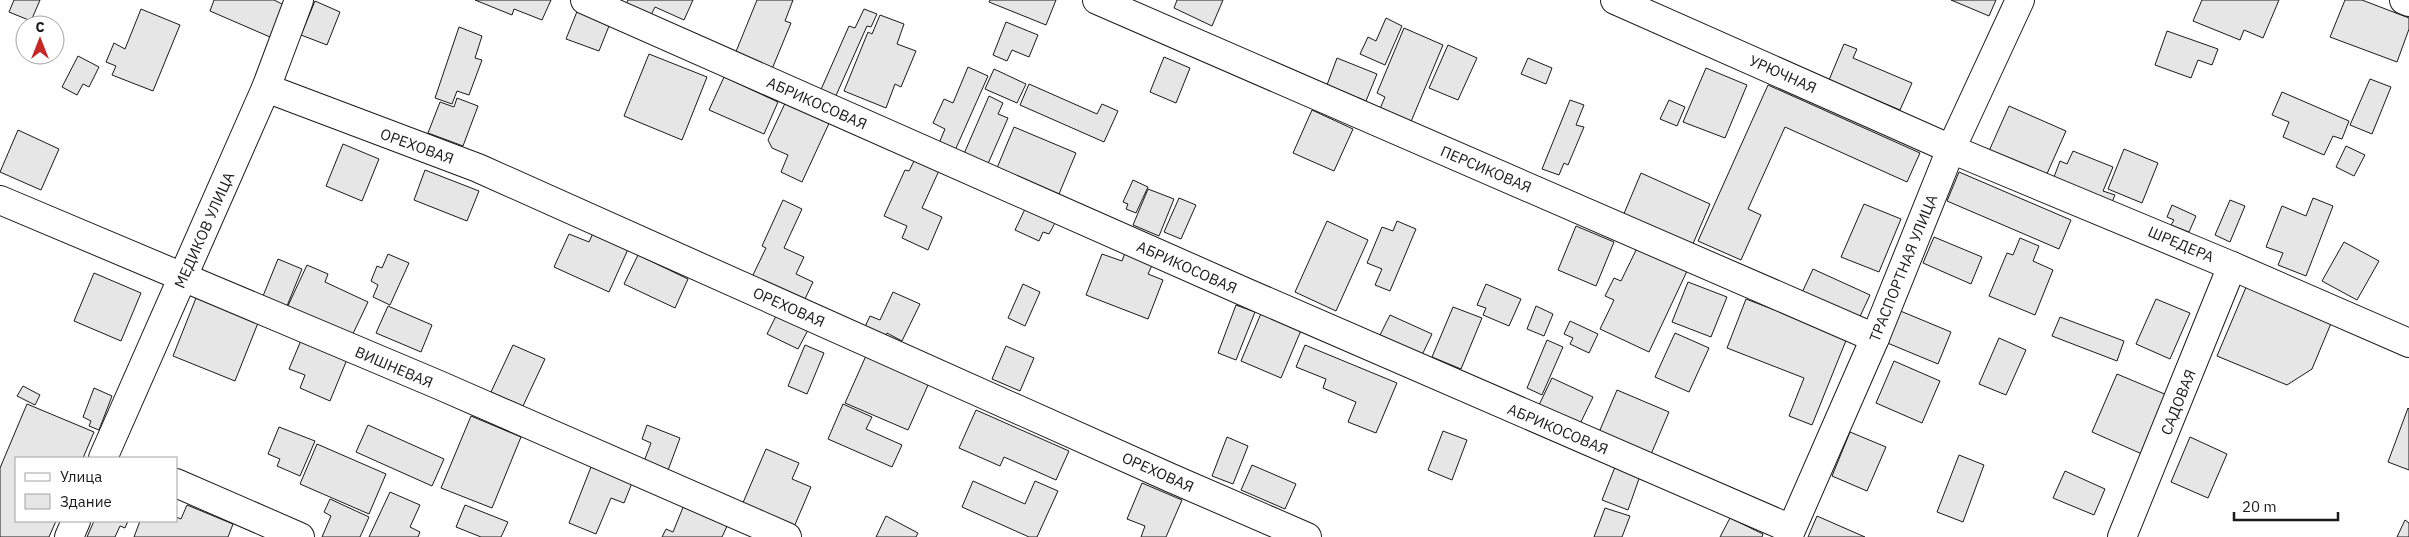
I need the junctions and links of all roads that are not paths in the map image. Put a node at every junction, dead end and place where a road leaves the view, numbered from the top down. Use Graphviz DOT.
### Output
graph roads {
  1 [pos="299,0"];
  2 [pos="585,0"];
  3 [pos="1097,0"];
  4 [pos="1615,0"];
  5 [pos="2020,0"];
  6 [pos="2404,0"];
  7 [pos="2409,2"];
  8 [pos="266,88"];
  9 [pos="1951,149"];
  10 [pos="0,200"];
  11 [pos="2232,266"];
  12 [pos="182,278"];
  13 [pos="1875,338"];
  14 [pos="2409,343"];
  15 [pos="109,456"];
  16 [pos="178,484"];
  17 [pos="76,522"];
  18 [pos="1789,533"];
  19 [pos="70,537"];
  20 [pos="300,537"];
  21 [pos="787,537"];
  22 [pos="1307,537"];
  23 [pos="2122,537"];
  1 -- 8 [label="street, МЕДИКОВ УЛИЦА"];
  2 -- 18 [label="street, АБРИКОСОВАЯ"];
  3 -- 13 [label="street, ПЕРСИКОВАЯ"];
  4 -- 9 [label="street, УРЮЧНАЯ"];
  5 -- 9 [label="street, ТРАСПОРТНАЯ УЛИЦА"];
  6 -- 7 [label="street"];
  8 -- 12 [label="street, МЕДИКОВ УЛИЦА"];
  8 -- 22 [label="street, ОРЕХОВАЯ"];
  9 -- 11 [label="street, ШРЕДЕРА"];
  9 -- 13 [label="street, ТРАСПОРТНАЯ УЛИЦА"];
  10 -- 12 [label="street, ВИШНЕВАЯ"];
  11 -- 14 [label="street, ШРЕДЕРА"];
  11 -- 23 [label="street, САДОВАЯ"];
  12 -- 15 [label="street, МЕДИКОВ УЛИЦА"];
  12 -- 21 [label="street, ВИШНЕВАЯ"];
  13 -- 18 [label="street, ТРАСПОРТНАЯ УЛИЦА"];
  16 -- 20 [label="street"];
  17 -- 19 [label="street"];
}
